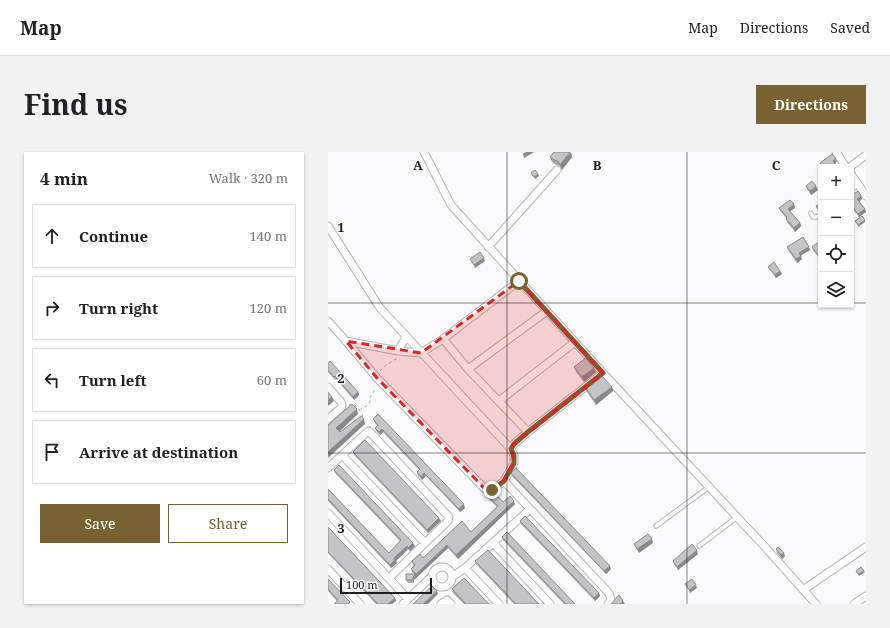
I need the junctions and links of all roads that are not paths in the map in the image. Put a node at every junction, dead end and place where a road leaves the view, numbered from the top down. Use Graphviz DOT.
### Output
graph roads {
  1 [pos="424,152"];
  2 [pos="836,152"];
  3 [pos="866,155"];
  4 [pos="844,164"];
  5 [pos="854,164"];
  6 [pos="558,170"];
  7 [pos="854,179"];
  8 [pos="858,185"];
  9 [pos="854,188"];
  10 [pos="866,196"];
  11 [pos="811,213"];
  12 [pos="818,216"];
  13 [pos="328,226"];
  14 [pos="488,247"];
  15 [pos="519,281"];
  16 [pos="547,311"];
  17 [pos="328,321"];
  18 [pos="406,337"];
  19 [pos="443,339"];
  20 [pos="346,341"];
  21 [pos="575,342"];
  22 [pos="398,352"];
  23 [pos="421,353"];
  24 [pos="468,369"];
  25 [pos="603,373"];
  26 [pos="328,387"];
  27 [pos="499,402"];
  28 [pos="328,420"];
  29 [pos="528,432"];
  30 [pos="511,449"];
  31 [pos="342,455"];
  32 [pos="328,468"];
  33 [pos="504,481"];
  34 [pos="709,487"];
  35 [pos="530,509"];
  36 [pos="328,513"];
  37 [pos="738,517"];
  38 [pos="656,526"];
  39 [pos="425,543"];
  40 [pos="493,543"];
  41 [pos="699,546"];
  42 [pos="866,547"];
  43 [pos="465,568"];
  44 [pos="328,569"];
  45 [pos="432,576"];
  46 [pos="452,577"];
  47 [pos="389,578"];
  48 [pos="803,590"];
  49 [pos="866,596"];
  50 [pos="406,602"];
  51 [pos="360,604"];
  52 [pos="441,604"];
  53 [pos="451,604"];
  54 [pos="499,604"];
  55 [pos="550,604"];
  56 [pos="608,604"];
  57 [pos="816,604"];
  58 [pos="854,604"];
  1 -- 14 [label="street"];
  2 -- 4 [label="street"];
  3 -- 5 [label="street"];
  6 -- 14 [label="street"];
  7 -- 8 [label="street"];
  8 -- 9 [label="lane"];
  8 -- 10 [label="street"];
  11 -- 12 [label="lane"];
  13 -- 18 [label="street"];
  14 -- 15 [label="street"];
  15 -- 16 [label="street"];
  15 -- 19 [label="street"];
  16 -- 21 [label="street"];
  16 -- 24 [label="street"];
  17 -- 20 [label="street"];
  18 -- 22 [label="street"];
  18 -- 23 [label="street"];
  19 -- 23 [label="street"];
  19 -- 24 [label="street"];
  20 -- 22 [label="street"];
  20 -- 33 [label="street"];
  21 -- 25 [label="street"];
  21 -- 27 [label="street"];
  22 -- 23 [label="street"];
  23 -- 30 [label="street"];
  24 -- 27 [label="street"];
  25 -- 29 [label="street"];
  25 -- 34 [label="street"];
  26 -- 28 [label="street"];
  27 -- 29 [label="street"];
  29 -- 30 [label="street"];
  30 -- 33 [label="street"];
  31 -- 32 [label="street"];
  31 -- 39 [label="street"];
  31 -- 39 [label="street"];
  33 -- 35 [label="street"];
  34 -- 37 [label="street"];
  34 -- 38 [label="lane"];
  35 -- 40 [label="street"];
  35 -- 56 [label="street"];
  36 -- 47 [label="street"];
  37 -- 41 [label="lane"];
  37 -- 48 [label="street"];
  39 -- 47 [label="street"];
  40 -- 43 [label="street"];
  40 -- 55 [label="street"];
  42 -- 48 [label="street"];
  43 -- 46 [label="street"];
  43 -- 54 [label="street"];
  44 -- 51 [label="street"];
  45 -- 46 [label="street"];
  45 -- 46 [label="street"];
  45 -- 50 [label="street"];
  47 -- 50 [label="street"];
  48 -- 57 [label="street"];
  49 -- 58 [label="street"];
  52 -- 53 [label="street"];
}
